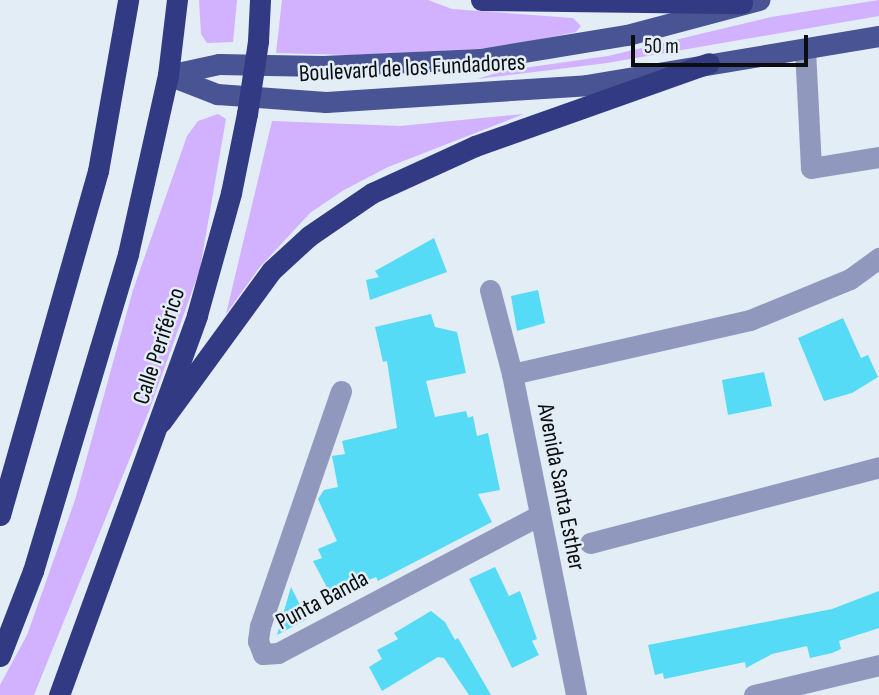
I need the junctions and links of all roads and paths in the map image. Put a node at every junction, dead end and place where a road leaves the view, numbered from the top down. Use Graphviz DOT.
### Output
graph roads {
  1 [pos="128,0"];
  2 [pos="177,0"];
  3 [pos="260,0"];
  4 [pos="481,0"];
  5 [pos="750,2"];
  6 [pos="879,36"];
  7 [pos="805,48"];
  8 [pos="709,63"];
  9 [pos="169,75"];
  10 [pos="879,157"];
  11 [pos="879,258"];
  12 [pos="490,290"];
  13 [pos="512,374"];
  14 [pos="341,391"];
  15 [pos="161,422"];
  16 [pos="879,467"];
  17 [pos="0,515"];
  18 [pos="538,516"];
  19 [pos="590,543"];
  20 [pos="0,656"];
  21 [pos="879,664"];
  22 [pos="59,695"];
  23 [pos="576,695"];
  24 [pos="754,695"];
  1 -- 17 [label="highway"];
  2 -- 9 [label="highway"];
  3 -- 15 [label="highway, Calle Periférico, bridge"];
  4 -- 5 [label="highway"];
  5 -- 9 [label="main road, Boulevard de los Fundadores"];
  6 -- 7 [label="main road, Boulevard de los Fundadores"];
  7 -- 8 [label="main road, Boulevard de los Fundadores"];
  7 -- 10 [label="street"];
  8 -- 9 [label="main road, Boulevard de los Fundadores"];
  8 -- 15 [label="highway"];
  9 -- 20 [label="highway"];
  11 -- 13 [label="street"];
  12 -- 13 [label="street, Avenida Santa Esther"];
  13 -- 18 [label="street, Avenida Santa Esther"];
  14 -- 18 [label="street, Punta Banda"];
  15 -- 22 [label="highway, Calle Periférico"];
  16 -- 19 [label="street"];
  18 -- 23 [label="street, Avenida Santa Esther"];
  21 -- 24 [label="street"];
}
